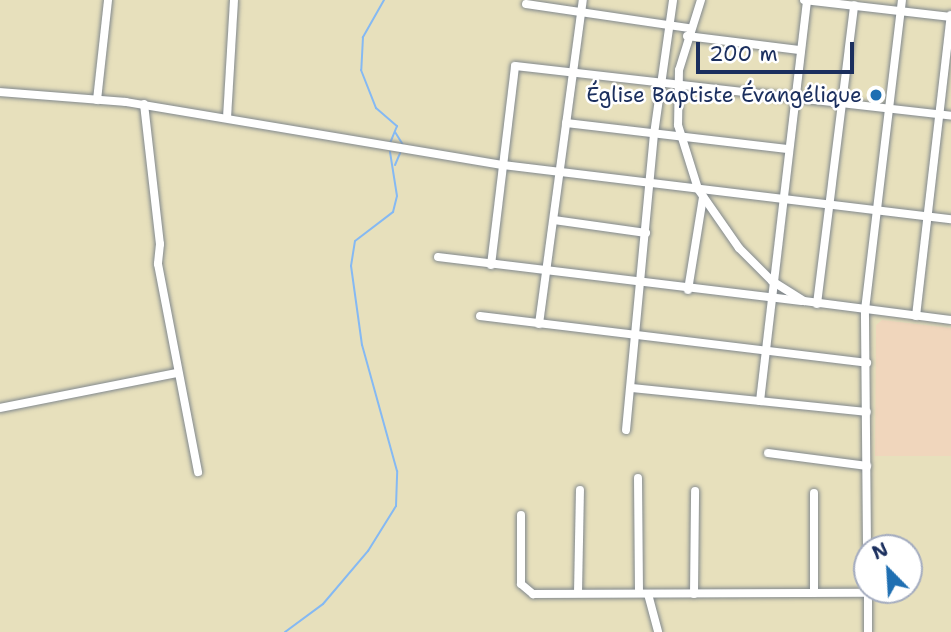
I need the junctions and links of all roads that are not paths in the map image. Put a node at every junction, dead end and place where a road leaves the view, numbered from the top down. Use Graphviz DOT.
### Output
graph roads {
  1 [pos="108,0"];
  2 [pos="234,0"];
  3 [pos="583,0"];
  4 [pos="673,0"];
  5 [pos="701,0"];
  6 [pos="806,0"];
  7 [pos="902,0"];
  8 [pos="526,4"];
  9 [pos="854,5"];
  10 [pos="582,12"];
  11 [pos="901,12"];
  12 [pos="951,16"];
  13 [pos="668,25"];
  14 [pos="688,32"];
  15 [pos="799,50"];
  16 [pos="572,73"];
  17 [pos="660,83"];
  18 [pos="679,84"];
  19 [pos="0,92"];
  20 [pos="793,99"];
  21 [pos="97,100"];
  22 [pos="842,102"];
  23 [pos="144,104"];
  24 [pos="892,109"];
  25 [pos="940,114"];
  26 [pos="951,116"];
  27 [pos="228,118"];
  28 [pos="566,123"];
  29 [pos="654,134"];
  30 [pos="680,137"];
  31 [pos="787,149"];
  32 [pos="503,165"];
  33 [pos="559,173"];
  34 [pos="651,183"];
  35 [pos="698,189"];
  36 [pos="703,197"];
  37 [pos="782,198"];
  38 [pos="831,204"];
  39 [pos="881,209"];
  40 [pos="928,216"];
  41 [pos="951,219"];
  42 [pos="554,220"];
  43 [pos="646,233"];
  44 [pos="438,257"];
  45 [pos="491,265"];
  46 [pos="547,268"];
  47 [pos="772,281"];
  48 [pos="641,284"];
  49 [pos="688,290"];
  50 [pos="770,300"];
  51 [pos="804,302"];
  52 [pos="817,304"];
  53 [pos="865,310"];
  54 [pos="480,316"];
  55 [pos="916,316"];
  56 [pos="951,320"];
  57 [pos="540,324"];
  58 [pos="637,335"];
  59 [pos="765,352"];
  60 [pos="867,363"];
  61 [pos="177,373"];
  62 [pos="631,388"];
  63 [pos="760,401"];
  64 [pos="0,408"];
  65 [pos="867,412"];
  66 [pos="626,430"];
  67 [pos="768,453"];
  68 [pos="867,466"];
  69 [pos="198,472"];
  70 [pos="638,478"];
  71 [pos="580,490"];
  72 [pos="695,491"];
  73 [pos="814,493"];
  74 [pos="521,515"];
  75 [pos="867,534"];
  76 [pos="853,592"];
  77 [pos="578,593"];
  78 [pos="814,593"];
  79 [pos="644,594"];
  80 [pos="694,594"];
  81 [pos="868,604"];
  82 [pos="658,632"];
  83 [pos="868,632"];
  1 -- 21 [label="street"];
  2 -- 27 [label="street"];
  3 -- 10 [label="street"];
  4 -- 13 [label="street"];
  5 -- 14 [label="street"];
  6 -- 9 [label="street"];
  6 -- 15 [label="street"];
  7 -- 11 [label="street"];
  8 -- 10 [label="street"];
  9 -- 11 [label="street"];
  9 -- 22 [label="street"];
  10 -- 13 [label="street"];
  10 -- 16 [label="street"];
  11 -- 12 [label="street"];
  11 -- 24 [label="street"];
  12 -- 25 [label="street"];
  13 -- 14 [label="street"];
  13 -- 17 [label="street"];
  14 -- 15 [label="street"];
  14 -- 18 [label="street"];
  15 -- 20 [label="street"];
  16 -- 17 [label="street"];
  16 -- 28 [label="street"];
  16 -- 32 [label="street"];
  17 -- 18 [label="street"];
  17 -- 29 [label="street"];
  18 -- 20 [label="street"];
  18 -- 30 [label="street"];
  19 -- 21 [label="street"];
  20 -- 22 [label="street"];
  20 -- 31 [label="street"];
  21 -- 23 [label="street"];
  22 -- 24 [label="street"];
  22 -- 38 [label="street"];
  23 -- 27 [label="street"];
  23 -- 61 [label="street"];
  24 -- 25 [label="street"];
  24 -- 39 [label="street"];
  25 -- 26 [label="street"];
  25 -- 40 [label="street"];
  27 -- 32 [label="street"];
  28 -- 29 [label="street"];
  28 -- 33 [label="street"];
  29 -- 30 [label="street"];
  29 -- 34 [label="street"];
  30 -- 31 [label="street"];
  30 -- 35 [label="street"];
  31 -- 37 [label="street"];
  32 -- 33 [label="street"];
  32 -- 45 [label="street"];
  33 -- 34 [label="street"];
  33 -- 42 [label="street"];
  34 -- 35 [label="street"];
  34 -- 43 [label="street"];
  35 -- 36 [label="street"];
  35 -- 37 [label="street"];
  36 -- 47 [label="street"];
  36 -- 49 [label="street"];
  37 -- 38 [label="street"];
  37 -- 47 [label="street"];
  38 -- 39 [label="street"];
  38 -- 52 [label="street"];
  39 -- 40 [label="street"];
  39 -- 53 [label="street"];
  40 -- 41 [label="street"];
  40 -- 55 [label="street"];
  42 -- 43 [label="street"];
  42 -- 46 [label="street"];
  43 -- 48 [label="street"];
  44 -- 45 [label="street"];
  45 -- 46 [label="street"];
  46 -- 48 [label="street"];
  46 -- 57 [label="street"];
  47 -- 50 [label="street"];
  47 -- 51 [label="street"];
  48 -- 49 [label="street"];
  48 -- 58 [label="street"];
  49 -- 50 [label="street"];
  50 -- 51 [label="street"];
  50 -- 59 [label="street"];
  51 -- 52 [label="street"];
  52 -- 53 [label="street"];
  53 -- 55 [label="street"];
  53 -- 60 [label="street"];
  54 -- 57 [label="street"];
  55 -- 56 [label="street"];
  57 -- 58 [label="street"];
  58 -- 59 [label="street"];
  58 -- 62 [label="street"];
  59 -- 60 [label="street"];
  59 -- 63 [label="street"];
  60 -- 65 [label="street"];
  61 -- 64 [label="street"];
  61 -- 69 [label="street"];
  62 -- 63 [label="street"];
  62 -- 66 [label="street"];
  63 -- 65 [label="street"];
  65 -- 68 [label="street"];
  67 -- 68 [label="street"];
  68 -- 75 [label="street"];
  70 -- 79 [label="street"];
  71 -- 77 [label="street"];
  72 -- 80 [label="street"];
  73 -- 78 [label="street"];
  74 -- 77 [label="street"];
  76 -- 78 [label="street"];
  77 -- 79 [label="street"];
  78 -- 80 [label="street"];
  79 -- 80 [label="street"];
  79 -- 82 [label="street"];
  81 -- 83 [label="street"];
}
